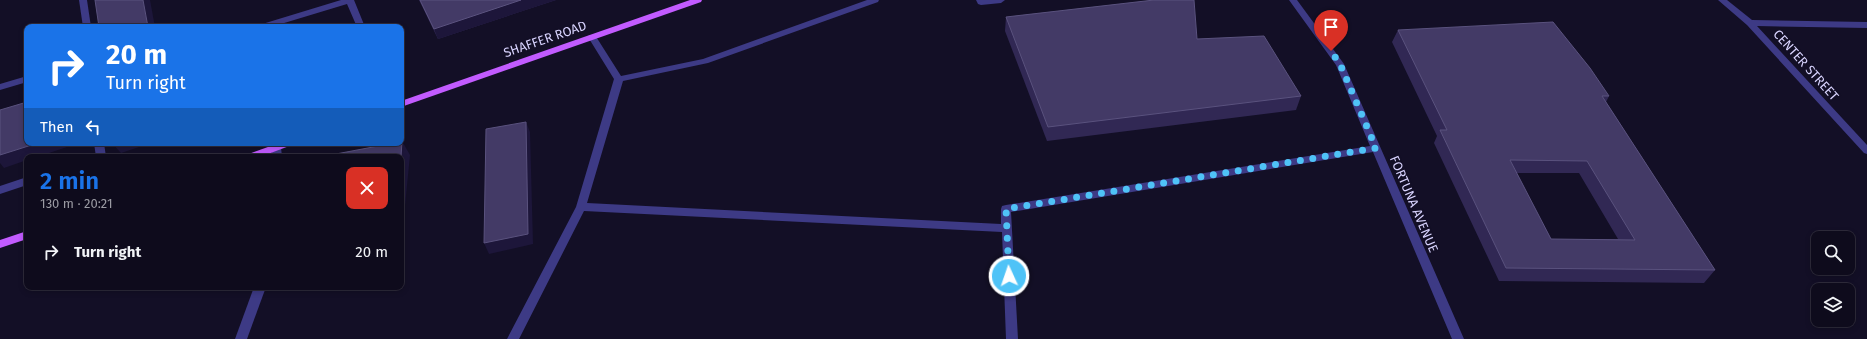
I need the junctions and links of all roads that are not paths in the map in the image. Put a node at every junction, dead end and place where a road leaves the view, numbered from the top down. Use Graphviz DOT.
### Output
graph roads {
  1 [pos="83,0"];
  2 [pos="350,0"];
  3 [pos="698,0"];
  4 [pos="875,0"];
  5 [pos="980,0"];
  6 [pos="1002,0"];
  7 [pos="1292,0"];
  8 [pos="1722,0"];
  9 [pos="1750,23"];
  10 [pos="87,24"];
  11 [pos="272,24"];
  12 [pos="360,24"];
  13 [pos="1867,25"];
  14 [pos="592,37"];
  15 [pos="619,79"];
  16 [pos="24,80"];
  17 [pos="0,87"];
  18 [pos="404,103"];
  19 [pos="1376,148"];
  20 [pos="1867,151"];
  21 [pos="277,152"];
  22 [pos="266,154"];
  23 [pos="24,182"];
  24 [pos="0,190"];
  25 [pos="581,207"];
  26 [pos="1007,228"];
  27 [pos="24,236"];
  28 [pos="0,244"];
  29 [pos="259,290"];
  30 [pos="241,339"];
  31 [pos="513,339"];
  32 [pos="1012,339"];
  33 [pos="1458,339"];
  1 -- 10 [label="street"];
  2 -- 11 [label="street"];
  2 -- 12 [label="street"];
  3 -- 14 [label="main road, SHAFFER ROAD"];
  4 -- 15 [label="street"];
  5 -- 6 [label="street"];
  7 -- 19 [label="street, FORTUNA AVENUE"];
  8 -- 9 [label="street, CENTER STREET"];
  9 -- 13 [label="street"];
  9 -- 20 [label="street, CENTER STREET"];
  14 -- 15 [label="street"];
  14 -- 18 [label="main road, SHAFFER ROAD"];
  15 -- 25 [label="street"];
  16 -- 17 [label="street"];
  19 -- 26 [label="street"];
  19 -- 33 [label="street, FORTUNA AVENUE"];
  21 -- 22 [label="main road"];
  23 -- 24 [label="street"];
  25 -- 26 [label="street"];
  25 -- 31 [label="street"];
  26 -- 32 [label="street"];
  27 -- 28 [label="main road"];
  29 -- 30 [label="street"];
}
